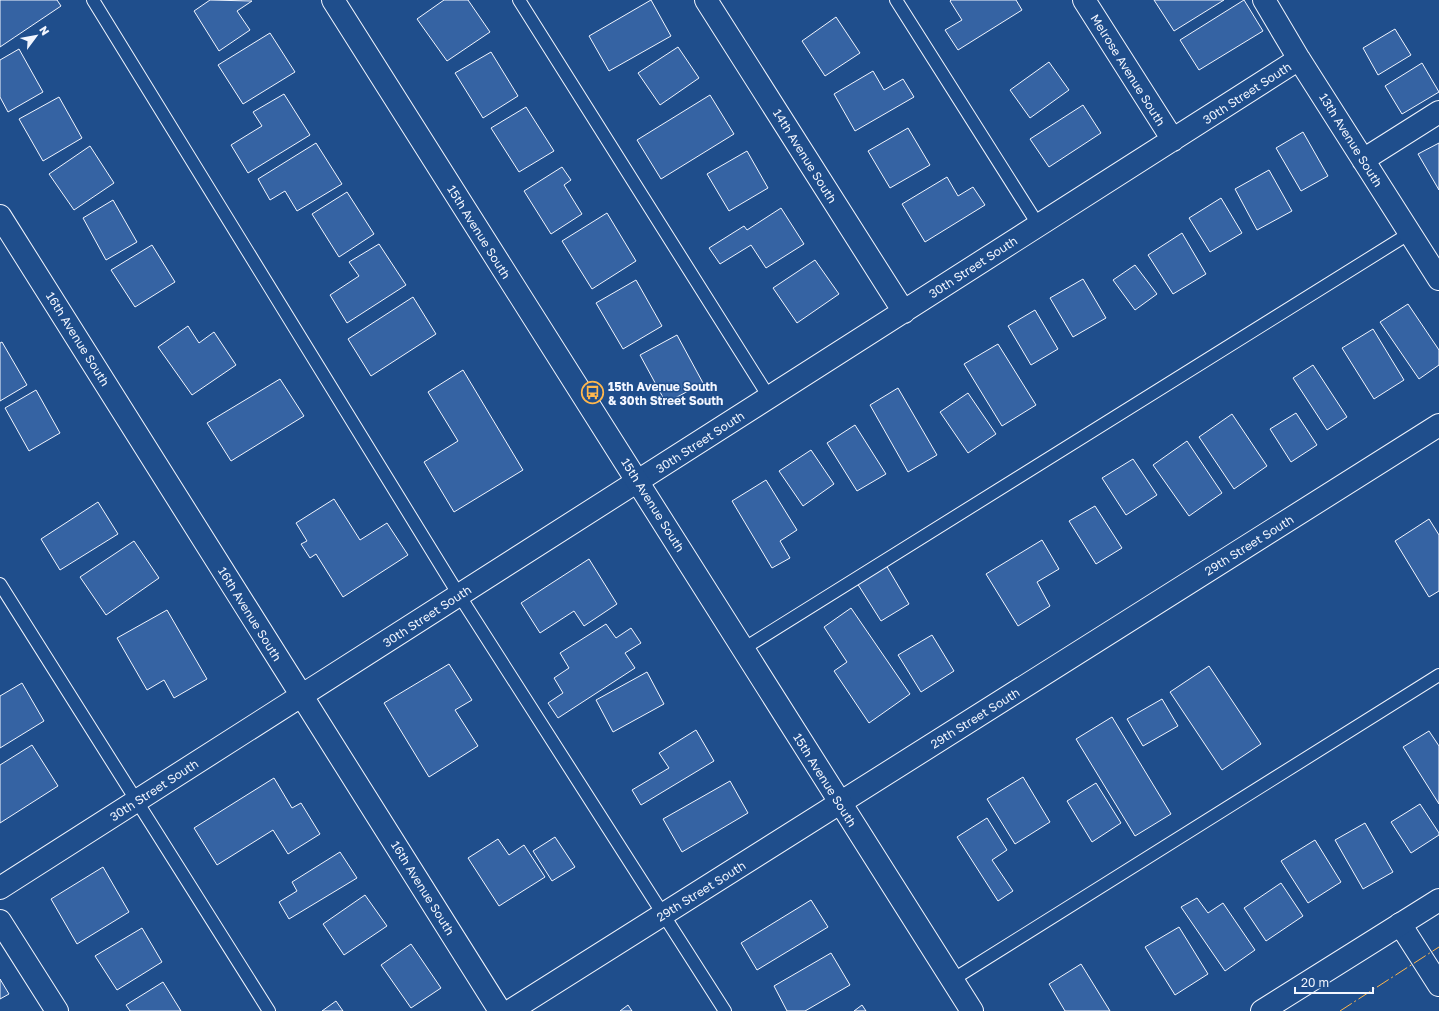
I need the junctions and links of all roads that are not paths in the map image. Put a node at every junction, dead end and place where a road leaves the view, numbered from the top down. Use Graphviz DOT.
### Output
graph roads {
  1 [pos="93,0"];
  2 [pos="333,0"];
  3 [pos="519,0"];
  4 [pos="706,0"];
  5 [pos="896,0"];
  6 [pos="1084,0"];
  7 [pos="1264,0"];
  8 [pos="1299,59"];
  9 [pos="1439,112"];
  10 [pos="1173,140"];
  11 [pos="1363,160"];
  12 [pos="0,216"];
  13 [pos="1039,226"];
  14 [pos="1410,233"];
  15 [pos="1438,277"];
  16 [pos="904,312"];
  17 [pos="769,397"];
  18 [pos="1439,425"];
  19 [pos="638,482"];
  20 [pos="0,584"];
  21 [pos="459,595"];
  22 [pos="743,650"];
  23 [pos="1439,675"];
  24 [pos="302,696"];
  25 [pos="137,801"];
  26 [pos="840,803"];
  27 [pos="0,888"];
  28 [pos="1439,900"];
  29 [pos="662,915"];
  30 [pos="0,921"];
  31 [pos="1400,924"];
  32 [pos="952,980"];
  33 [pos="1439,984"];
  34 [pos="57,1011"];
  35 [pos="269,1011"];
  36 [pos="500,1011"];
  37 [pos="510,1011"];
  38 [pos="724,1011"];
  39 [pos="972,1011"];
  40 [pos="1262,1011"];
  1 -- 21 [label="lane"];
  2 -- 19 [label="street, 15th Avenue South"];
  3 -- 17 [label="lane"];
  4 -- 16 [label="street, 14th Avenue South"];
  5 -- 13 [label="lane"];
  6 -- 10 [label="street, Melrose Avenue South"];
  7 -- 8 [label="street, 13th Avenue South"];
  8 -- 10 [label="street, 30th Street South"];
  8 -- 11 [label="street, 13th Avenue South"];
  9 -- 11 [label="street"];
  10 -- 13 [label="street, 30th Street South"];
  11 -- 14 [label="street, 13th Avenue South"];
  12 -- 24 [label="street, 16th Avenue South"];
  13 -- 16 [label="street, 30th Street South"];
  14 -- 15 [label="street, 13th Avenue South"];
  14 -- 22 [label="lane"];
  16 -- 17 [label="street, 30th Street South"];
  17 -- 19 [label="street, 30th Street South"];
  18 -- 26 [label="street, 29th Street South"];
  19 -- 21 [label="street, 30th Street South"];
  19 -- 22 [label="street, 15th Avenue South"];
  20 -- 25 [label="lane"];
  21 -- 24 [label="street, 30th Street South"];
  21 -- 29 [label="lane"];
  22 -- 26 [label="street, 15th Avenue South"];
  23 -- 32 [label="lane"];
  24 -- 25 [label="street, 30th Street South"];
  24 -- 36 [label="street, 16th Avenue South"];
  25 -- 27 [label="street, 30th Street South"];
  25 -- 35 [label="lane"];
  26 -- 29 [label="street, 29th Street South"];
  26 -- 32 [label="street, 15th Avenue South"];
  28 -- 31 [label="street"];
  29 -- 37 [label="street, 29th Street South"];
  29 -- 38 [label="lane"];
  30 -- 34 [label="street"];
  31 -- 33 [label="street"];
  31 -- 40 [label="street"];
  32 -- 39 [label="street, 15th Avenue South"];
}
